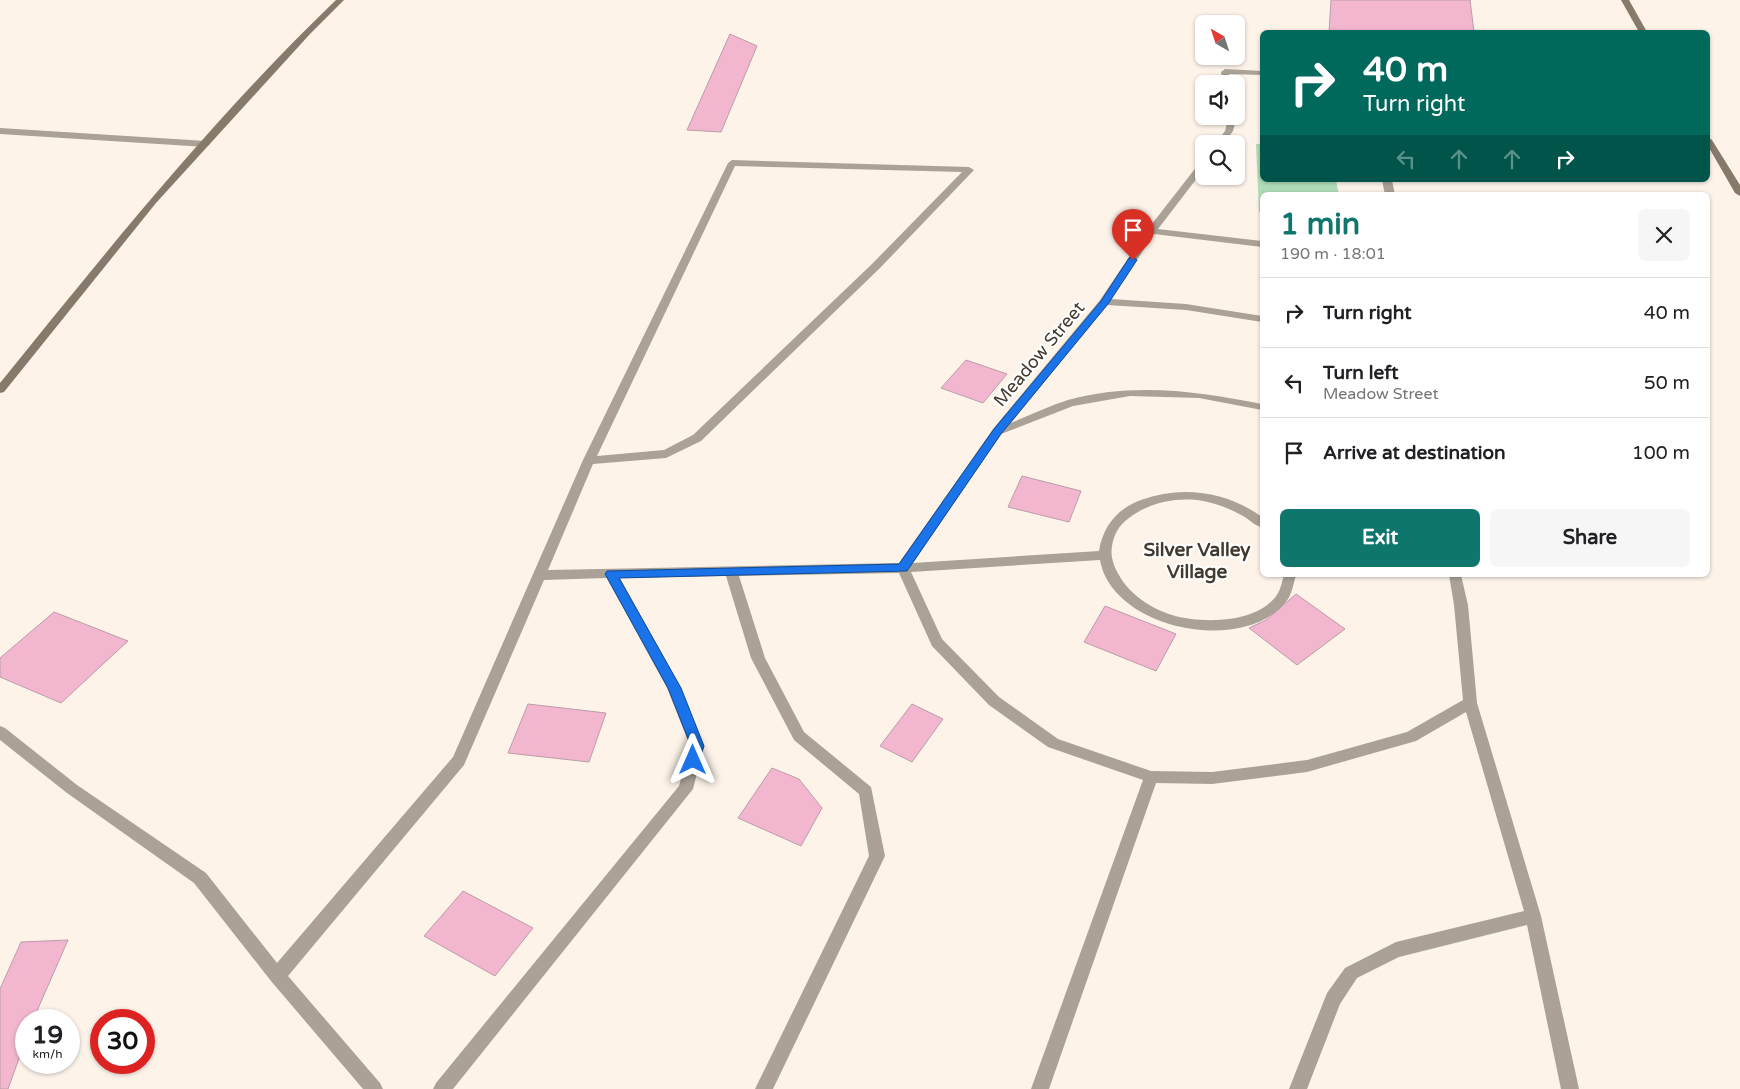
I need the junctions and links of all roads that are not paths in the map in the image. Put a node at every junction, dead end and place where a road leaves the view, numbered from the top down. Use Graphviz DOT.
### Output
graph roads {
  1 [pos="340,0"];
  2 [pos="1625,0"];
  3 [pos="1642,30"];
  4 [pos="1260,73"];
  5 [pos="1226,75"];
  6 [pos="0,130"];
  7 [pos="1710,143"];
  8 [pos="206,144"];
  9 [pos="1195,175"];
  10 [pos="1740,193"];
  11 [pos="1151,231"];
  12 [pos="1260,244"];
  13 [pos="1104,302"];
  14 [pos="1260,320"];
  15 [pos="0,390"];
  16 [pos="1260,407"];
  17 [pos="997,432"];
  18 [pos="588,460"];
  19 [pos="1260,521"];
  20 [pos="1105,555"];
  21 [pos="903,568"];
  22 [pos="731,571"];
  23 [pos="611,574"];
  24 [pos="539,575"];
  25 [pos="1289,577"];
  26 [pos="1455,577"];
  27 [pos="1470,703"];
  28 [pos="0,732"];
  29 [pos="1151,777"];
  30 [pos="1533,916"];
  31 [pos="277,976"];
  32 [pos="374,1089"];
  33 [pos="442,1089"];
  34 [pos="764,1089"];
  35 [pos="1040,1089"];
  36 [pos="1298,1089"];
  37 [pos="1570,1089"];
  1 -- 8 [label="street"];
  2 -- 3 [label="street"];
  4 -- 5 [label="street"];
  6 -- 8 [label="street"];
  7 -- 10 [label="street"];
  8 -- 15 [label="street"];
  9 -- 11 [label="street, Meadow Street"];
  11 -- 12 [label="street"];
  11 -- 13 [label="street, Meadow Street"];
  13 -- 14 [label="street"];
  13 -- 17 [label="street, Meadow Street"];
  16 -- 17 [label="street"];
  17 -- 21 [label="street, Meadow Street"];
  18 -- 18 [label="street"];
  18 -- 24 [label="street"];
  19 -- 20 [label="street"];
  20 -- 21 [label="street"];
  20 -- 25 [label="street"];
  21 -- 22 [label="street"];
  21 -- 29 [label="street"];
  22 -- 23 [label="street"];
  22 -- 34 [label="street"];
  23 -- 24 [label="street"];
  23 -- 33 [label="street"];
  24 -- 31 [label="street"];
  26 -- 27 [label="street"];
  27 -- 29 [label="street"];
  27 -- 30 [label="street"];
  28 -- 31 [label="street"];
  29 -- 35 [label="street"];
  30 -- 36 [label="street"];
  30 -- 37 [label="street"];
  31 -- 32 [label="street"];
}
